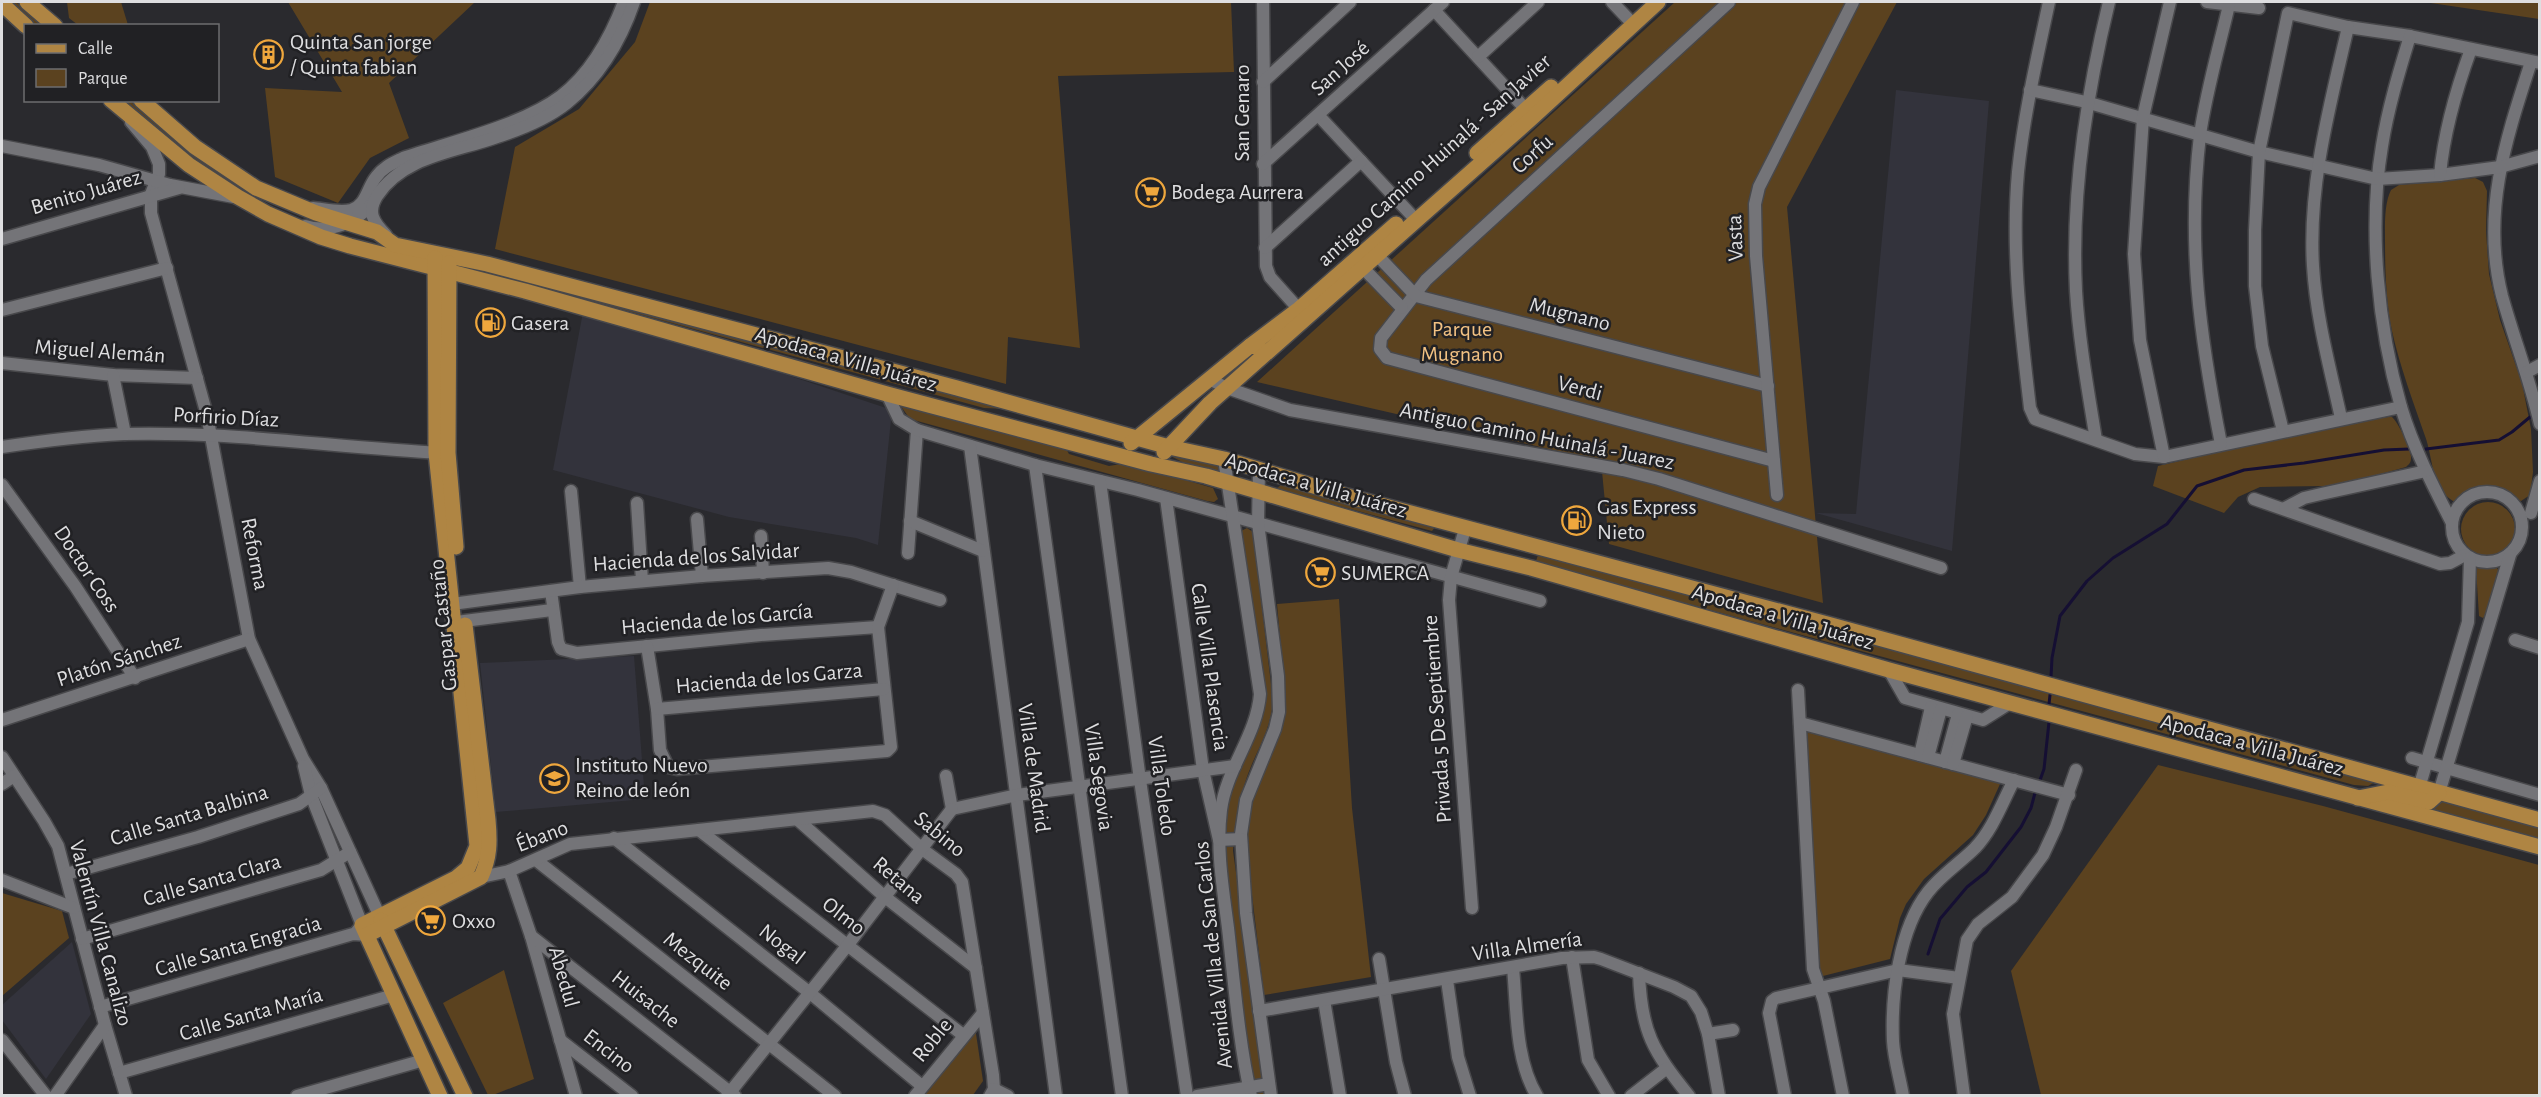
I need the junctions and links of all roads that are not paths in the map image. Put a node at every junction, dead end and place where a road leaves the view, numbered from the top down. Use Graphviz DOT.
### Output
graph roads {
  1 [pos="27,2"];
  2 [pos="624,2"];
  3 [pos="634,2"];
  4 [pos="1263,2"];
  5 [pos="1350,2"];
  6 [pos="1538,2"];
  7 [pos="1612,2"];
  8 [pos="1644,2"];
  9 [pos="1658,2"];
  10 [pos="1730,2"];
  11 [pos="1853,2"];
  12 [pos="2049,2"];
  13 [pos="2109,2"];
  14 [pos="2170,2"];
  15 [pos="2207,2"];
  16 [pos="2,4"];
  17 [pos="2229,5"];
  18 [pos="1438,6"];
  19 [pos="2259,8"];
  20 [pos="1630,21"];
  21 [pos="24,24"];
  22 [pos="53,24"];
  23 [pos="2348,27"];
  24 [pos="2410,36"];
  25 [pos="2471,49"];
  26 [pos="1478,57"];
  27 [pos="2535,62"];
  28 [pos="1263,81"];
  29 [pos="2030,90"];
  30 [pos="113,102"];
  31 [pos="143,102"];
  32 [pos="2086,102"];
  33 [pos="126,113"];
  34 [pos="1530,113"];
  35 [pos="1319,116"];
  36 [pos="2143,117"];
  37 [pos="2201,134"];
  38 [pos="2,146"];
  39 [pos="2259,152"];
  40 [pos="2540,156"];
  41 [pos="1361,161"];
  42 [pos="1263,164"];
  43 [pos="2318,167"];
  44 [pos="2500,167"];
  45 [pos="2440,175"];
  46 [pos="2377,179"];
  47 [pos="154,190"];
  48 [pos="238,197"];
  49 [pos="372,204"];
  50 [pos="301,208"];
  51 [pos="264,212"];
  52 [pos="1413,216"];
  53 [pos="346,223"];
  54 [pos="2,239"];
  55 [pos="398,246"];
  56 [pos="1265,249"];
  57 [pos="1377,255"];
  58 [pos="442,262"];
  59 [pos="167,268"];
  60 [pos="1364,269"];
  61 [pos="1414,294"];
  62 [pos="1402,308"];
  63 [pos="2,310"];
  64 [pos="1303,314"];
  65 [pos="779,342"];
  66 [pos="1251,346"];
  67 [pos="1274,348"];
  68 [pos="1380,349"];
  69 [pos="774,362"];
  70 [pos="2,363"];
  71 [pos="2540,365"];
  72 [pos="2527,372"];
  73 [pos="113,375"];
  74 [pos="197,378"];
  75 [pos="1209,379"];
  76 [pos="1768,386"];
  77 [pos="1227,388"];
  78 [pos="887,394"];
  79 [pos="2402,408"];
  80 [pos="2341,418"];
  81 [pos="2540,424"];
  82 [pos="917,430"];
  83 [pos="2283,431"];
  84 [pos="126,434"];
  85 [pos="210,435"];
  86 [pos="1136,438"];
  87 [pos="2096,440"];
  88 [pos="2221,444"];
  89 [pos="970,446"];
  90 [pos="2,447"];
  91 [pos="1169,447"];
  92 [pos="442,453"];
  93 [pos="1119,455"];
  94 [pos="2164,457"];
  95 [pos="1224,459"];
  96 [pos="1774,461"];
  97 [pos="1151,464"];
  98 [pos="1035,465"];
  99 [pos="1260,470"];
  100 [pos="2426,471"];
  101 [pos="1100,481"];
  102 [pos="2540,481"];
  103 [pos="1227,482"];
  104 [pos="2,485"];
  105 [pos="572,490"];
  106 [pos="1257,491"];
  107 [pos="1777,495"];
  108 [pos="1166,498"];
  109 [pos="2254,499"];
  110 [pos="637,502"];
  111 [pos="2285,508"];
  112 [pos="2531,515"];
  113 [pos="1232,516"];
  114 [pos="697,519"];
  115 [pos="910,521"];
  116 [pos="1258,522"];
  117 [pos="2452,524"];
  118 [pos="1465,529"];
  119 [pos="762,536"];
  120 [pos="1458,550"];
  121 [pos="983,551"];
  122 [pos="908,553"];
  123 [pos="2510,555"];
  124 [pos="2467,557"];
  125 [pos="1941,568"];
  126 [pos="763,573"];
  127 [pos="702,576"];
  128 [pos="1451,577"];
  129 [pos="642,581"];
  130 [pos="893,585"];
  131 [pos="580,587"];
  132 [pos="551,591"];
  133 [pos="940,600"];
  134 [pos="1540,601"];
  135 [pos="457,604"];
  136 [pos="552,610"];
  137 [pos="460,621"];
  138 [pos="2468,622"];
  139 [pos="878,627"];
  140 [pos="2489,628"];
  141 [pos="249,639"];
  142 [pos="2515,640"];
  143 [pos="647,646"];
  144 [pos="2460,647"];
  145 [pos="2540,648"];
  146 [pos="2481,653"];
  147 [pos="1889,670"];
  148 [pos="1278,676"];
  149 [pos="135,678"];
  150 [pos="1258,678"];
  151 [pos="884,689"];
  152 [pos="1798,690"];
  153 [pos="2010,703"];
  154 [pos="1936,708"];
  155 [pos="657,709"];
  156 [pos="1962,715"];
  157 [pos="2,720"];
  158 [pos="1800,723"];
  159 [pos="1924,756"];
  160 [pos="2,757"];
  161 [pos="2412,758"];
  162 [pos="2426,762"];
  163 [pos="1949,763"];
  164 [pos="1235,766"];
  165 [pos="2447,767"];
  166 [pos="2076,770"];
  167 [pos="1203,771"];
  168 [pos="14,776"];
  169 [pos="946,776"];
  170 [pos="1140,780"];
  171 [pos="2014,780"];
  172 [pos="2,784"];
  173 [pos="1080,788"];
  174 [pos="2419,788"];
  175 [pos="316,792"];
  176 [pos="2439,793"];
  177 [pos="1017,795"];
  178 [pos="2069,795"];
  179 [pos="2540,795"];
  180 [pos="2358,798"];
  181 [pos="952,809"];
  182 [pos="798,820"];
  183 [pos="2540,820"];
  184 [pos="699,830"];
  185 [pos="614,838"];
  186 [pos="1241,839"];
  187 [pos="1219,840"];
  188 [pos="2540,847"];
  189 [pos="922,849"];
  190 [pos="350,852"];
  191 [pos="536,860"];
  192 [pos="336,861"];
  193 [pos="2,869"];
  194 [pos="509,871"];
  195 [pos="66,874"];
  196 [pos="481,877"];
  197 [pos="6,881"];
  198 [pos="885,897"];
  199 [pos="74,908"];
  200 [pos="1472,908"];
  201 [pos="382,922"];
  202 [pos="361,932"];
  203 [pos="531,936"];
  204 [pos="82,939"];
  205 [pos="848,946"];
  206 [pos="1572,957"];
  207 [pos="1379,959"];
  208 [pos="976,968"];
  209 [pos="1513,968"];
  210 [pos="1898,970"];
  211 [pos="1639,973"];
  212 [pos="1959,978"];
  213 [pos="1447,980"];
  214 [pos="1820,987"];
  215 [pos="1383,990"];
  216 [pos="810,993"];
  217 [pos="394,995"];
  218 [pos="1323,1000"];
  219 [pos="100,1007"];
  220 [pos="1259,1011"];
  221 [pos="983,1013"];
  222 [pos="105,1025"];
  223 [pos="1733,1030"];
  224 [pos="1708,1034"];
  225 [pos="963,1035"];
  226 [pos="560,1040"];
  227 [pos="2,1041"];
  228 [pos="768,1043"];
  229 [pos="424,1060"];
  230 [pos="1667,1068"];
  231 [pos="118,1073"];
  232 [pos="1270,1090"];
  233 [pos="918,1091"];
  234 [pos="992,1092"];
  235 [pos="1250,1092"];
  236 [pos="731,1094"];
  237 [pos="46,1095"];
  238 [pos="55,1095"];
  239 [pos="126,1095"];
  240 [pos="297,1095"];
  241 [pos="440,1095"];
  242 [pos="465,1095"];
  243 [pos="576,1095"];
  244 [pos="632,1095"];
  245 [pos="835,1095"];
  246 [pos="1008,1095"];
  247 [pos="1056,1095"];
  248 [pos="1122,1095"];
  249 [pos="1187,1095"];
  250 [pos="1197,1095"];
  251 [pos="1340,1095"];
  252 [pos="1405,1095"];
  253 [pos="1470,1095"];
  254 [pos="1537,1095"];
  255 [pos="1609,1095"];
  256 [pos="1631,1095"];
  257 [pos="1689,1095"];
  258 [pos="1719,1095"];
  259 [pos="1785,1095"];
  260 [pos="1843,1095"];
  261 [pos="1903,1095"];
  262 [pos="1964,1095"];
  1 -- 22 [label="main road"];
  2 -- 50 [label="street"];
  3 -- 49 [label="street"];
  4 -- 28 [label="street, San Genaro"];
  5 -- 28 [label="street"];
  6 -- 26 [label="street"];
  7 -- 20 [label="street"];
  8 -- 20 [label="main road"];
  9 -- 20 [label="main road"];
  10 -- 61 [label="street, Corfu"];
  11 -- 76 [label="street, Vasta"];
  12 -- 29 [label="street"];
  13 -- 32 [label="street"];
  14 -- 36 [label="street"];
  15 -- 17 [label="street"];
  16 -- 21 [label="main road"];
  17 -- 19 [label="street"];
  17 -- 37 [label="street"];
  18 -- 26 [label="street"];
  18 -- 35 [label="street, San José"];
  20 -- 34 [label="main road"];
  23 -- 24 [label="street"];
  23 -- 39 [label="street"];
  23 -- 43 [label="street"];
  24 -- 25 [label="street"];
  24 -- 46 [label="street"];
  25 -- 27 [label="street"];
  25 -- 45 [label="street"];
  26 -- 34 [label="street"];
  27 -- 44 [label="street"];
  28 -- 42 [label="street, San Genaro"];
  29 -- 32 [label="street"];
  29 -- 87 [label="street"];
  30 -- 33 [label="main road, Apodaca a Villa Juárez"];
  31 -- 50 [label="main road, Apodaca a Villa Juárez"];
  32 -- 36 [label="street"];
  32 -- 87 [label="street"];
  33 -- 47 [label="street, Reforma"];
  33 -- 48 [label="main road, Apodaca a Villa Juárez"];
  34 -- 52 [label="main road"];
  35 -- 41 [label="street"];
  35 -- 42 [label="street, San José"];
  36 -- 37 [label="street"];
  36 -- 94 [label="street"];
  37 -- 39 [label="street"];
  37 -- 88 [label="street"];
  38 -- 47 [label="street"];
  39 -- 43 [label="street"];
  39 -- 83 [label="street"];
  40 -- 44 [label="street"];
  41 -- 52 [label="street"];
  41 -- 56 [label="street"];
  42 -- 56 [label="street, San Genaro"];
  43 -- 46 [label="street"];
  43 -- 80 [label="street"];
  44 -- 45 [label="street"];
  44 -- 72 [label="street"];
  45 -- 46 [label="street"];
  46 -- 79 [label="street"];
  47 -- 48 [label="street"];
  47 -- 54 [label="street, Benito Juárez"];
  47 -- 59 [label="street, Reforma"];
  48 -- 51 [label="main road, Apodaca a Villa Juárez"];
  49 -- 53 [label="street"];
  49 -- 55 [label="street"];
  50 -- 53 [label="main road, Apodaca a Villa Juárez"];
  51 -- 53 [label="street"];
  51 -- 58 [label="main road, Apodaca a Villa Juárez"];
  52 -- 57 [label="main road"];
  52 -- 64 [label="main road, antiguo Camino Huinalá - San Javier"];
  53 -- 55 [label="main road, Apodaca a Villa Juárez"];
  55 -- 58 [label="main road, Apodaca a Villa Juárez"];
  56 -- 64 [label="street, San Genaro"];
  57 -- 60 [label="main road"];
  57 -- 61 [label="street"];
  58 -- 65 [label="main road, Apodaca a Villa Juárez"];
  58 -- 69 [label="main road, Apodaca a Villa Juárez"];
  58 -- 92 [label="main road, Gaspar Castaño"];
  59 -- 63 [label="street"];
  59 -- 74 [label="street, Reforma"];
  60 -- 62 [label="street"];
  60 -- 64 [label="main road"];
  61 -- 62 [label="street, Corfu"];
  61 -- 76 [label="street, Mugnano"];
  62 -- 68 [label="street, Corfu"];
  64 -- 66 [label="main road, antiguo Camino Huinalá - San Javier"];
  64 -- 67 [label="main road"];
  65 -- 69 [label="main road"];
  65 -- 86 [label="main road, Apodaca a Villa Juárez"];
  66 -- 67 [label="main road"];
  66 -- 75 [label="main road, antiguo Camino Huinalá - San Javier"];
  67 -- 77 [label="main road"];
  68 -- 96 [label="street, Verdi"];
  69 -- 78 [label="main road, Apodaca a Villa Juárez"];
  70 -- 73 [label="street, Miguel Alemán"];
  71 -- 72 [label="street"];
  72 -- 81 [label="street"];
  73 -- 74 [label="street, Miguel Alemán"];
  73 -- 84 [label="street"];
  74 -- 85 [label="street, Reforma"];
  75 -- 77 [label="street, Antiguo Camino Huinalá - Juarez"];
  75 -- 86 [label="main road, antiguo Camino Huinalá - San Javier"];
  76 -- 96 [label="street, Vasta"];
  77 -- 91 [label="main road"];
  77 -- 125 [label="street, Antiguo Camino Huinalá - Juarez"];
  78 -- 82 [label="street"];
  78 -- 93 [label="main road, Apodaca a Villa Juárez"];
  79 -- 80 [label="street"];
  79 -- 100 [label="street"];
  80 -- 83 [label="street"];
  82 -- 89 [label="street"];
  82 -- 115 [label="street"];
  83 -- 88 [label="street"];
  84 -- 85 [label="street, Porfirio Díaz"];
  84 -- 90 [label="street, Porfirio Díaz"];
  85 -- 92 [label="street, Porfirio Díaz"];
  85 -- 141 [label="street, Reforma"];
  86 -- 91 [label="main road, Apodaca a Villa Juárez"];
  86 -- 93 [label="main road, antiguo Camino Huinalá - San Javier"];
  87 -- 94 [label="street"];
  88 -- 94 [label="street"];
  89 -- 98 [label="street"];
  89 -- 121 [label="street, Villa de Madrid"];
  91 -- 95 [label="main road, Apodaca a Villa Juárez"];
  91 -- 97 [label="main road"];
  92 -- 135 [label="main road, Gaspar Castaño"];
  93 -- 97 [label="main road, Apodaca a Villa Juárez"];
  95 -- 99 [label="main road, Apodaca a Villa Juárez"];
  95 -- 103 [label="street, Avenida Villa de San Carlos"];
  96 -- 107 [label="street, Vasta"];
  97 -- 103 [label="main road, Apodaca a Villa Juárez"];
  98 -- 101 [label="street"];
  98 -- 173 [label="street, Villa Segovia"];
  99 -- 106 [label="street, Avenida Villa de San Carlos"];
  99 -- 118 [label="main road, Apodaca a Villa Juárez"];
  100 -- 111 [label="street"];
  100 -- 117 [label="street"];
  101 -- 108 [label="street"];
  101 -- 170 [label="street, Villa Toledo"];
  102 -- 112 [label="street"];
  103 -- 106 [label="main road, Apodaca a Villa Juárez"];
  103 -- 113 [label="street, Avenida Villa de San Carlos"];
  104 -- 149 [label="street, Doctor Coss"];
  105 -- 131 [label="street"];
  106 -- 116 [label="street, Avenida Villa de San Carlos"];
  106 -- 120 [label="main road, Apodaca a Villa Juárez"];
  108 -- 113 [label="street"];
  108 -- 167 [label="street, Calle Villa Plasencia"];
  109 -- 111 [label="street"];
  110 -- 129 [label="street"];
  111 -- 124 [label="street"];
  112 -- 117 [label="street"];
  112 -- 123 [label="street"];
  113 -- 116 [label="street"];
  113 -- 150 [label="street, Avenida Villa de San Carlos"];
  114 -- 127 [label="street"];
  115 -- 121 [label="street"];
  115 -- 122 [label="street"];
  116 -- 128 [label="street"];
  116 -- 148 [label="street, Avenida Villa de San Carlos"];
  117 -- 124 [label="street"];
  118 -- 120 [label="street, Privada 5 De Septiembre"];
  118 -- 174 [label="main road, Apodaca a Villa Juárez"];
  119 -- 126 [label="street"];
  120 -- 128 [label="street, Privada 5 De Septiembre"];
  120 -- 147 [label="main road, Apodaca a Villa Juárez"];
  121 -- 177 [label="street, Villa de Madrid"];
  123 -- 124 [label="street"];
  123 -- 140 [label="street"];
  124 -- 138 [label="street"];
  126 -- 127 [label="street, Hacienda de los Salvidar"];
  126 -- 130 [label="street, Hacienda de los Salvidar"];
  127 -- 129 [label="street, Hacienda de los Salvidar"];
  128 -- 134 [label="street"];
  128 -- 200 [label="street, Privada 5 De Septiembre"];
  129 -- 131 [label="street, Hacienda de los Salvidar"];
  130 -- 133 [label="street, Hacienda de los Salvidar"];
  130 -- 139 [label="street"];
  131 -- 132 [label="street, Hacienda de los Salvidar"];
  132 -- 135 [label="street, Hacienda de los Salvidar"];
  132 -- 136 [label="street"];
  135 -- 137 [label="main road, Gaspar Castaño"];
  136 -- 137 [label="street"];
  136 -- 143 [label="street, Hacienda de los García"];
  137 -- 196 [label="main road, Gaspar Castaño"];
  137 -- 201 [label="main road, Gaspar Castaño"];
  138 -- 140 [label="street"];
  138 -- 144 [label="street"];
  139 -- 143 [label="street, Hacienda de los García"];
  139 -- 151 [label="street"];
  140 -- 146 [label="street"];
  141 -- 149 [label="street, Platón Sánchez"];
  141 -- 175 [label="street, Reforma"];
  142 -- 145 [label="street"];
  143 -- 155 [label="street"];
  144 -- 146 [label="street"];
  144 -- 162 [label="street"];
  146 -- 165 [label="street"];
  147 -- 153 [label="main road, Apodaca a Villa Juárez"];
  147 -- 154 [label="street"];
  148 -- 150 [label="street"];
  148 -- 186 [label="street, Avenida Villa de San Carlos"];
  149 -- 157 [label="street, Platón Sánchez"];
  150 -- 164 [label="street, Avenida Villa de San Carlos"];
  151 -- 155 [label="street, Hacienda de los Garza"];
  151 -- 155 [label="street"];
  152 -- 158 [label="street"];
  153 -- 156 [label="street"];
  153 -- 180 [label="main road, Apodaca a Villa Juárez"];
  154 -- 156 [label="street"];
  154 -- 159 [label="street"];
  156 -- 163 [label="street"];
  158 -- 159 [label="street"];
  158 -- 214 [label="street"];
  159 -- 163 [label="street"];
  160 -- 168 [label="street, Valentín Villa Canalizo"];
  161 -- 162 [label="street"];
  162 -- 165 [label="street"];
  162 -- 174 [label="street"];
  163 -- 171 [label="street"];
  164 -- 167 [label="street"];
  164 -- 187 [label="street, Avenida Villa de San Carlos"];
  165 -- 176 [label="street"];
  165 -- 179 [label="street"];
  166 -- 178 [label="street"];
  167 -- 170 [label="street"];
  167 -- 187 [label="street, Calle Villa Plasencia"];
  168 -- 172 [label="street"];
  168 -- 195 [label="street, Valentín Villa Canalizo"];
  169 -- 181 [label="street"];
  170 -- 173 [label="street"];
  170 -- 249 [label="street, Villa Toledo"];
  171 -- 178 [label="street"];
  171 -- 210 [label="street"];
  173 -- 177 [label="street"];
  173 -- 248 [label="street, Villa Segovia"];
  174 -- 176 [label="main road, Apodaca a Villa Juárez"];
  175 -- 190 [label="street"];
  175 -- 192 [label="street"];
  175 -- 195 [label="street, Calle Santa Balbina"];
  176 -- 180 [label="main road"];
  176 -- 183 [label="main road, Apodaca a Villa Juárez"];
  177 -- 181 [label="street"];
  177 -- 247 [label="street, Villa de Madrid"];
  178 -- 212 [label="street"];
  180 -- 188 [label="main road, Apodaca a Villa Juárez"];
  181 -- 189 [label="street"];
  182 -- 184 [label="street, Ébano"];
  182 -- 189 [label="street, Sabino"];
  182 -- 198 [label="street, Retana"];
  184 -- 185 [label="street, Ébano"];
  184 -- 205 [label="street, Olmo"];
  185 -- 191 [label="street, Ébano"];
  185 -- 216 [label="street, Nogal"];
  186 -- 187 [label="street"];
  186 -- 220 [label="street, Avenida Villa de San Carlos"];
  187 -- 235 [label="street, Avenida Villa de San Carlos"];
  189 -- 198 [label="street"];
  189 -- 208 [label="street, Sabino"];
  190 -- 192 [label="street, Calle Santa Clara"];
  190 -- 201 [label="street"];
  191 -- 194 [label="street, Ébano"];
  191 -- 228 [label="street, Mezquite"];
  192 -- 202 [label="street"];
  192 -- 204 [label="street, Calle Santa Clara"];
  193 -- 197 [label="street"];
  194 -- 196 [label="street, Ébano"];
  194 -- 203 [label="street, Abedul"];
  195 -- 199 [label="street, Valentín Villa Canalizo"];
  196 -- 201 [label="main road, Gaspar Castaño"];
  197 -- 199 [label="street"];
  198 -- 205 [label="street"];
  198 -- 208 [label="street, Retana"];
  199 -- 204 [label="street, Valentín Villa Canalizo"];
  201 -- 202 [label="main road, Gaspar Castaño"];
  201 -- 242 [label="main road"];
  202 -- 217 [label="main road"];
  202 -- 219 [label="street, Calle Santa Engracia"];
  203 -- 226 [label="street, Abedul"];
  203 -- 236 [label="street, Huisache"];
  204 -- 219 [label="street, Valentín Villa Canalizo"];
  205 -- 216 [label="street"];
  205 -- 225 [label="street, Olmo"];
  206 -- 209 [label="street, Villa Almería"];
  206 -- 211 [label="street, Villa Almería"];
  206 -- 255 [label="street"];
  207 -- 215 [label="street"];
  208 -- 221 [label="street, Sabino"];
  209 -- 213 [label="street, Villa Almería"];
  209 -- 254 [label="street"];
  210 -- 212 [label="street"];
  210 -- 214 [label="street"];
  210 -- 261 [label="street"];
  211 -- 224 [label="street, Villa Almería"];
  211 -- 230 [label="street"];
  212 -- 262 [label="street"];
  213 -- 215 [label="street, Villa Almería"];
  213 -- 253 [label="street"];
  214 -- 259 [label="street"];
  214 -- 260 [label="street"];
  215 -- 218 [label="street, Villa Almería"];
  215 -- 252 [label="street"];
  216 -- 228 [label="street"];
  216 -- 233 [label="street, Nogal"];
  217 -- 229 [label="main road"];
  217 -- 231 [label="street, Calle Santa María"];
  218 -- 220 [label="street, Villa Almería"];
  218 -- 251 [label="street"];
  219 -- 222 [label="street, Valentín Villa Canalizo"];
  220 -- 232 [label="street, Avenida Villa de San Carlos"];
  221 -- 225 [label="street, Roble"];
  221 -- 234 [label="street, Sabino"];
  222 -- 231 [label="street, Valentín Villa Canalizo"];
  222 -- 238 [label="street"];
  223 -- 224 [label="street"];
  224 -- 258 [label="street, Villa Almería"];
  225 -- 233 [label="street, Roble"];
  226 -- 243 [label="street, Abedul"];
  226 -- 244 [label="street, Encino"];
  227 -- 237 [label="street"];
  228 -- 236 [label="street"];
  228 -- 245 [label="street, Mezquite"];
  229 -- 240 [label="street"];
  229 -- 241 [label="main road"];
  230 -- 256 [label="street"];
  230 -- 257 [label="street"];
  231 -- 239 [label="street, Valentín Villa Canalizo"];
  232 -- 235 [label="street"];
  234 -- 246 [label="street"];
  235 -- 250 [label="street"];
}
